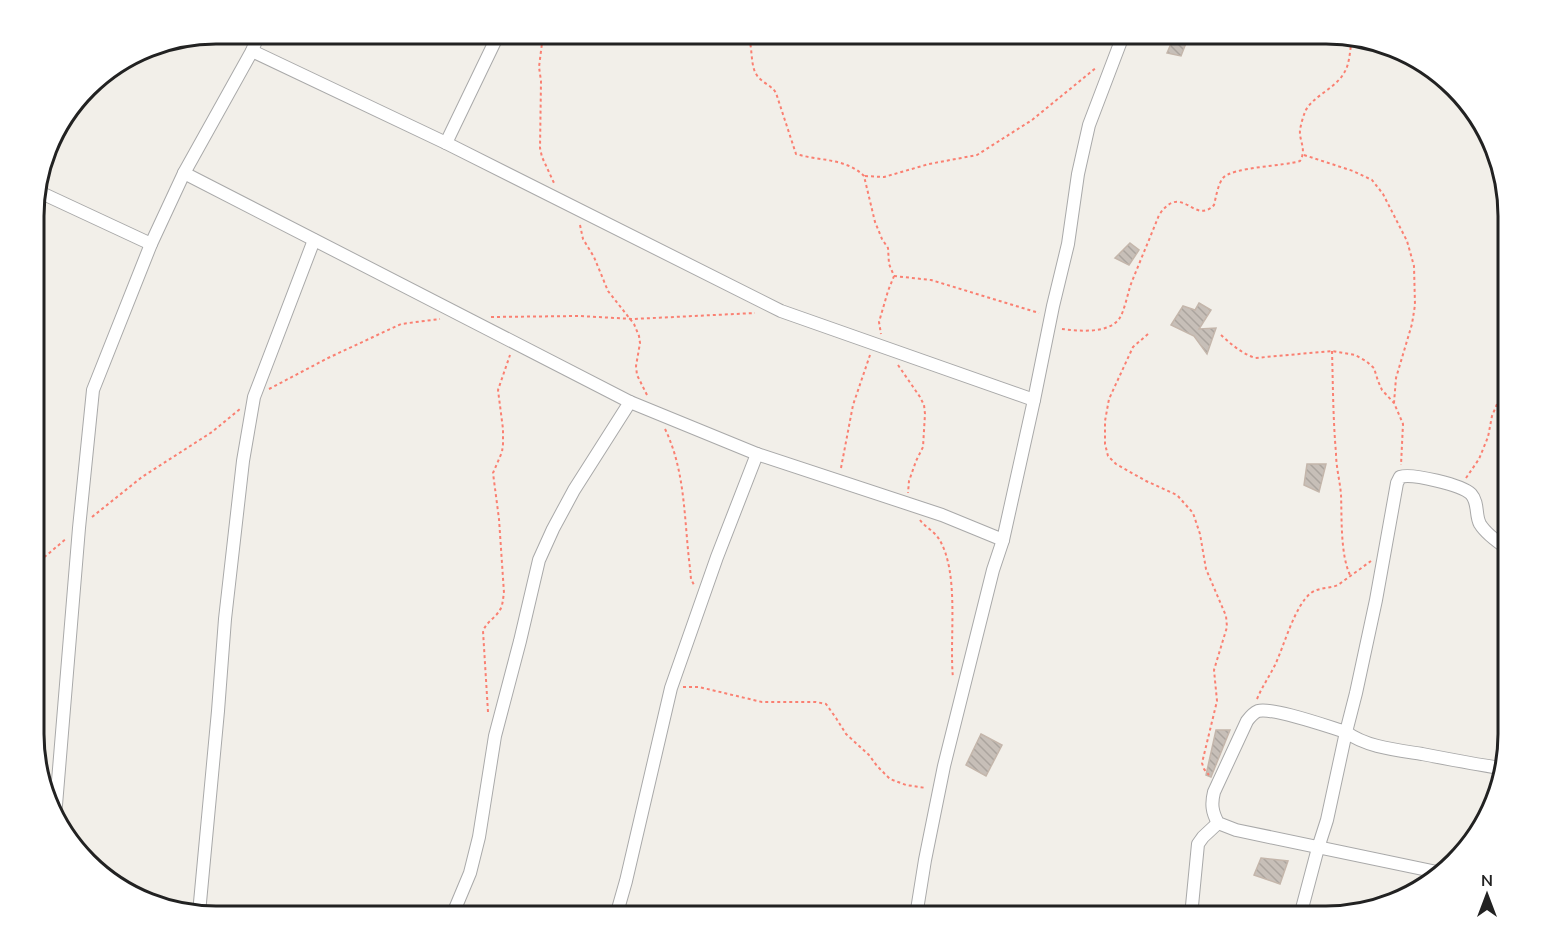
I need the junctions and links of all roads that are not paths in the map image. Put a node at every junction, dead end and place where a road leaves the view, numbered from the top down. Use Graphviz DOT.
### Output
graph roads {
  1 [pos="255,44"];
  2 [pos="494,44"];
  3 [pos="1120,44"];
  4 [pos="252,51"];
  5 [pos="446,143"];
  6 [pos="184,173"];
  7 [pos="45,195"];
  8 [pos="314,240"];
  9 [pos="151,243"];
  10 [pos="1034,400"];
  11 [pos="630,402"];
  12 [pos="757,454"];
  13 [pos="1003,540"];
  14 [pos="1497,541"];
  15 [pos="1346,732"];
  16 [pos="1494,767"];
  17 [pos="57,798"];
  18 [pos="1218,824"];
  19 [pos="1318,848"];
  20 [pos="1429,870"];
  21 [pos="200,905"];
  22 [pos="918,905"];
  23 [pos="1192,905"];
  24 [pos="1303,905"];
  25 [pos="456,906"];
  26 [pos="619,906"];
  1 -- 4 [label="street"];
  2 -- 5 [label="street"];
  3 -- 10 [label="street"];
  4 -- 5 [label="street"];
  4 -- 6 [label="street"];
  5 -- 10 [label="street"];
  6 -- 8 [label="street"];
  6 -- 9 [label="street"];
  7 -- 9 [label="street"];
  8 -- 11 [label="street"];
  8 -- 21 [label="street"];
  9 -- 17 [label="street"];
  10 -- 13 [label="street"];
  11 -- 12 [label="street"];
  11 -- 25 [label="street"];
  12 -- 13 [label="street"];
  12 -- 26 [label="street"];
  13 -- 22 [label="street"];
  14 -- 15 [label="street"];
  15 -- 16 [label="street"];
  15 -- 18 [label="street"];
  15 -- 19 [label="street"];
  18 -- 19 [label="street"];
  18 -- 23 [label="street"];
  19 -- 20 [label="street"];
  19 -- 24 [label="street"];
}
